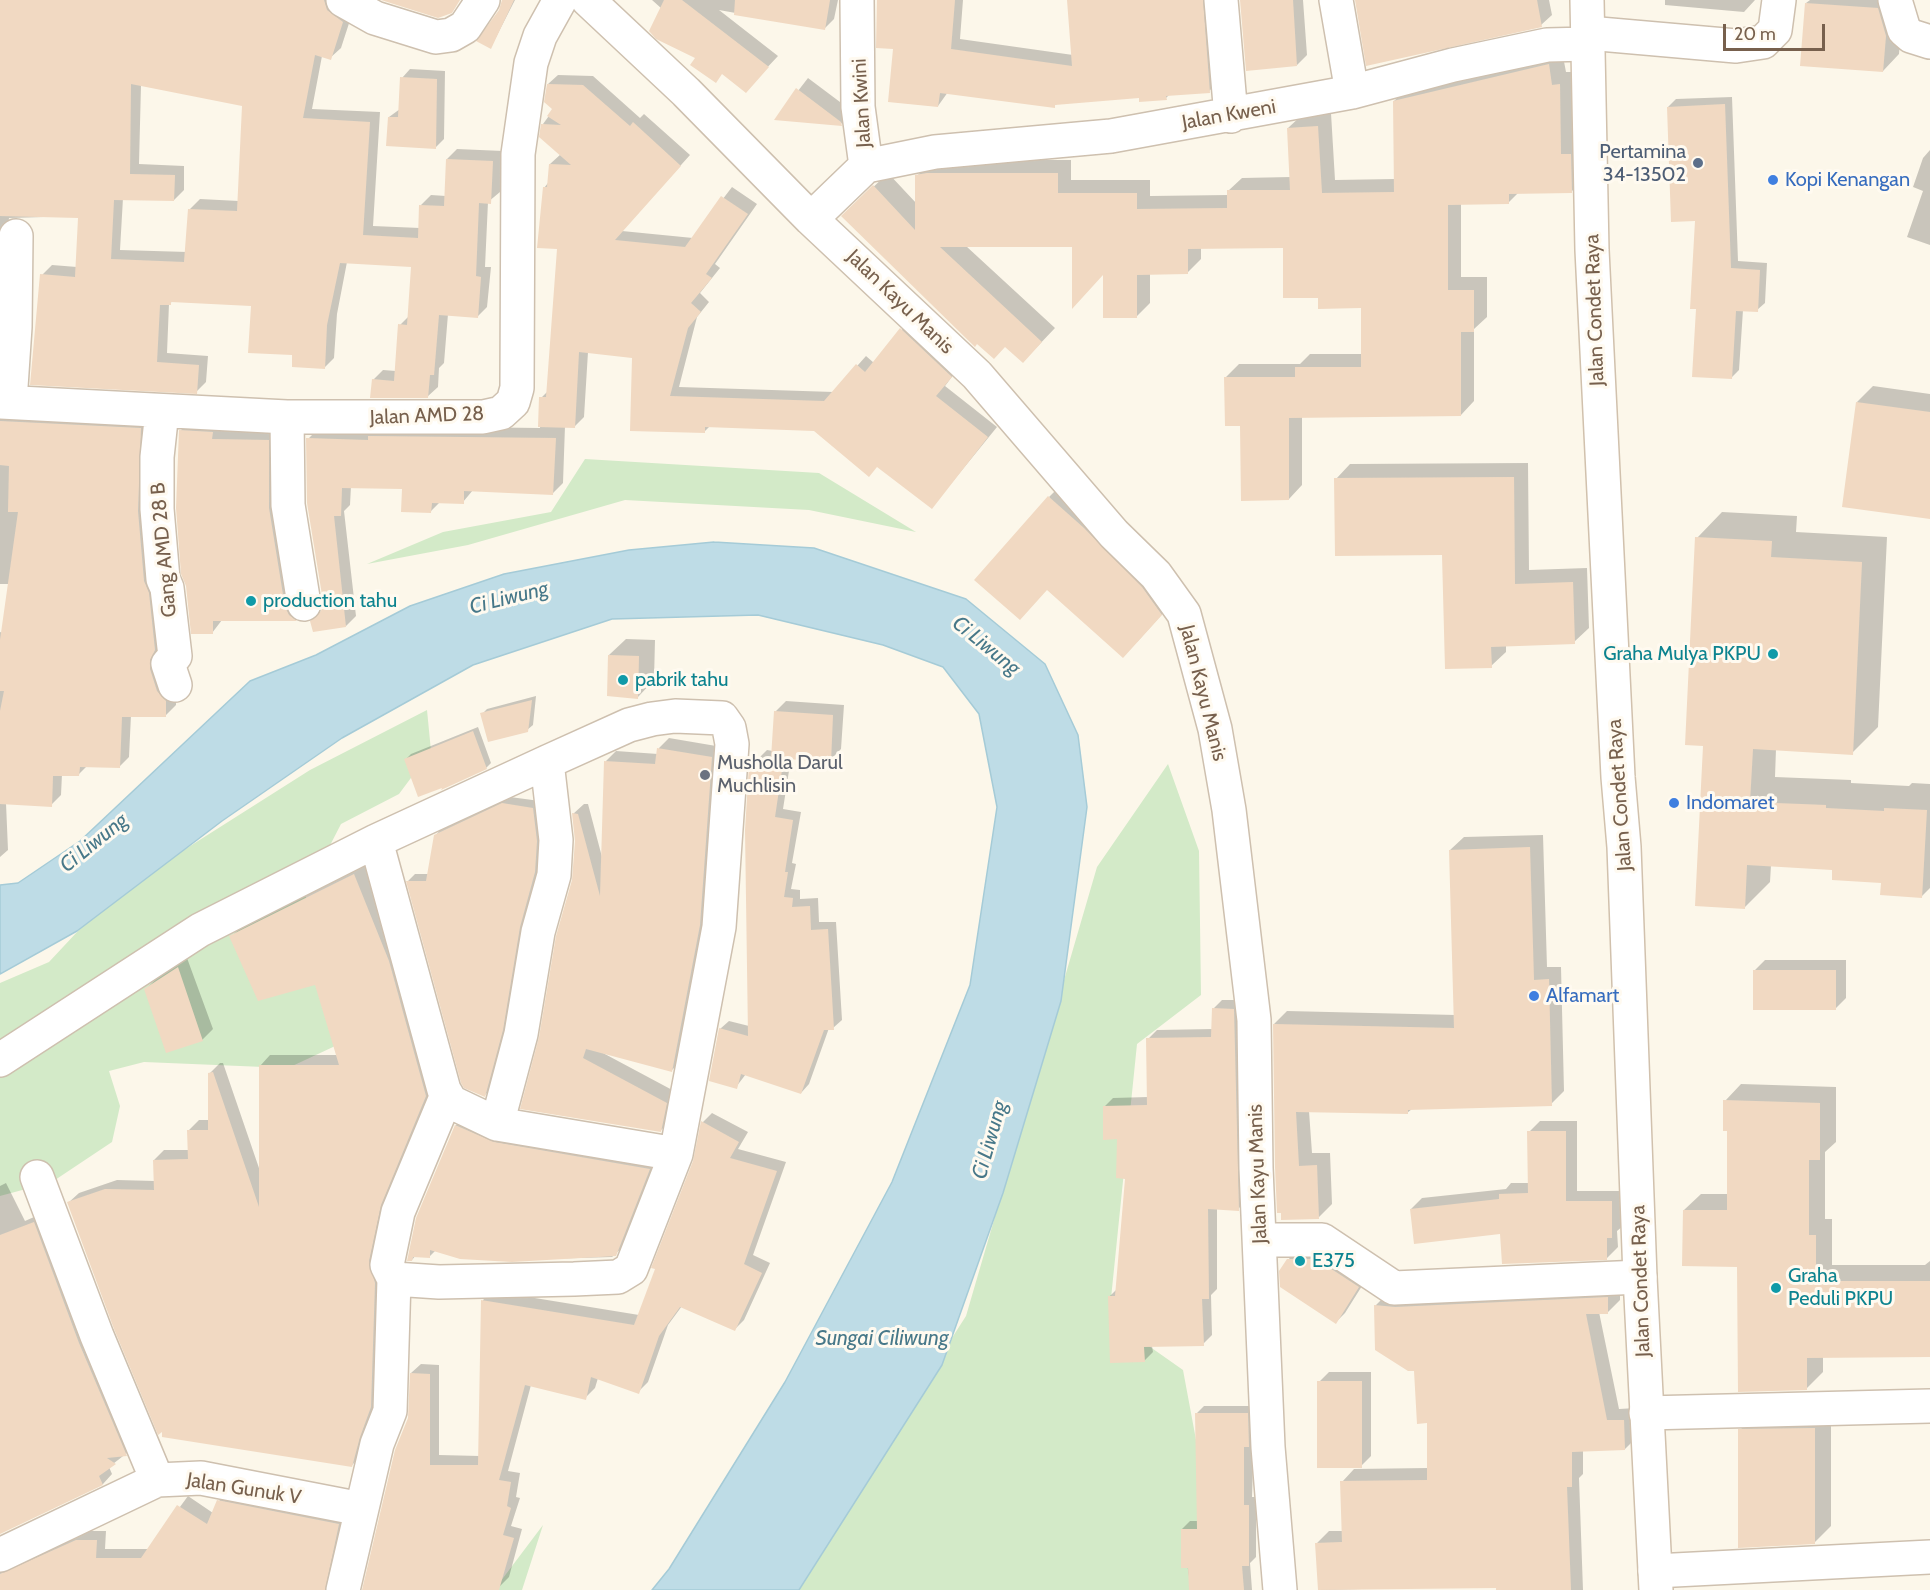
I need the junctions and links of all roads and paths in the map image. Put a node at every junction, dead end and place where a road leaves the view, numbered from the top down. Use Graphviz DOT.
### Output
graph roads {
  1 [pos="343,0"];
  2 [pos="483,0"];
  3 [pos="560,0"];
  4 [pos="588,0"];
  5 [pos="857,0"];
  6 [pos="1221,0"];
  7 [pos="1336,0"];
  8 [pos="1587,0"];
  9 [pos="1779,0"];
  10 [pos="1894,0"];
  11 [pos="1588,38"];
  12 [pos="1930,42"];
  13 [pos="1352,92"];
  14 [pos="1231,116"];
  15 [pos="866,166"];
  16 [pos="811,219"];
  17 [pos="16,236"];
  18 [pos="5,402"];
  19 [pos="162,411"];
  20 [pos="287,417"];
  21 [pos="304,604"];
  22 [pos="175,685"];
  23 [pos="547,762"];
  24 [pos="376,841"];
  25 [pos="0,1060"];
  26 [pos="446,1097"];
  27 [pos="497,1124"];
  28 [pos="676,1154"];
  29 [pos="37,1177"];
  30 [pos="1260,1240"];
  31 [pos="1640,1277"];
  32 [pos="394,1280"];
  33 [pos="1930,1406"];
  34 [pos="1647,1413"];
  35 [pos="157,1480"];
  36 [pos="361,1509"];
  37 [pos="0,1556"];
  38 [pos="1930,1557"];
  39 [pos="1656,1581"];
  40 [pos="343,1590"];
  41 [pos="1280,1590"];
  1 -- 2 [label="street"];
  3 -- 20 [label="street, Jalan AMD 28"];
  4 -- 16 [label="street, Jalan Kayu Manis"];
  5 -- 15 [label="street, Jalan Kwini"];
  6 -- 14 [label="street"];
  7 -- 13 [label="street"];
  8 -- 11 [label="street, Jalan Condet Raya"];
  9 -- 11 [label="street, Jalan Kweni"];
  10 -- 12 [label="street"];
  11 -- 13 [label="street, Jalan Kweni"];
  11 -- 31 [label="street, Jalan Condet Raya"];
  13 -- 14 [label="street, Jalan Kweni"];
  14 -- 15 [label="street, Jalan Kweni"];
  15 -- 16 [label="street, Jalan Kwini"];
  16 -- 30 [label="street, Jalan Kayu Manis"];
  17 -- 18 [label="street"];
  18 -- 19 [label="street, Jalan AMD 28"];
  19 -- 20 [label="street, Jalan AMD 28"];
  19 -- 22 [label="street, Gang AMD 28 B"];
  20 -- 21 [label="street"];
  23 -- 24 [label="street"];
  23 -- 27 [label="street"];
  23 -- 28 [label="street"];
  24 -- 25 [label="street"];
  24 -- 26 [label="street"];
  26 -- 27 [label="street"];
  26 -- 32 [label="street"];
  27 -- 28 [label="street"];
  28 -- 32 [label="street"];
  29 -- 35 [label="street"];
  30 -- 31 [label="street"];
  30 -- 41 [label="street, Jalan Kayu Manis"];
  31 -- 34 [label="street, Jalan Condet Raya"];
  32 -- 36 [label="street"];
  33 -- 34 [label="street"];
  34 -- 39 [label="street, Jalan Condet Raya"];
  35 -- 36 [label="street, Jalan Gunuk V"];
  35 -- 37 [label="street, Jalan Gunuk V"];
  36 -- 40 [label="street"];
  38 -- 39 [label="street"];
}
